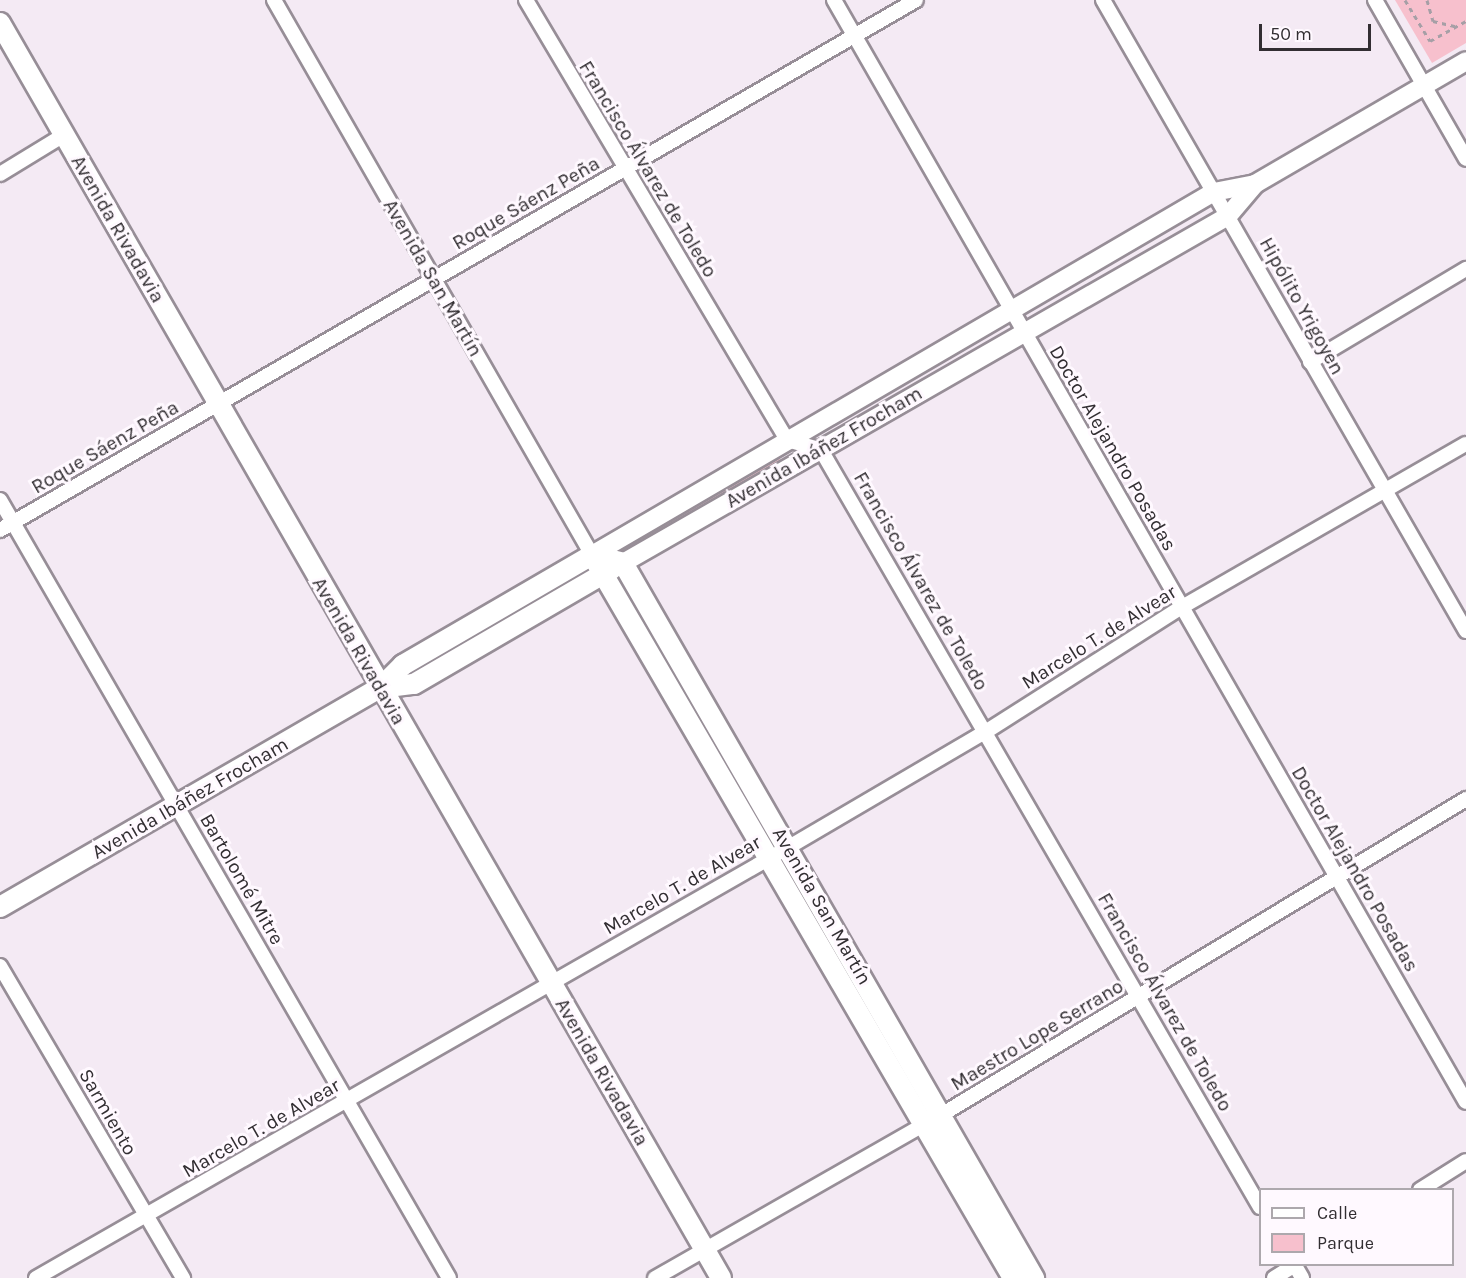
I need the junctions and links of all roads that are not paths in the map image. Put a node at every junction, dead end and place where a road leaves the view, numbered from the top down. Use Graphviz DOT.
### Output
graph roads {
  1 [pos="274,0"];
  2 [pos="526,0"];
  3 [pos="834,0"];
  4 [pos="916,0"];
  5 [pos="1103,0"];
  6 [pos="1375,0"];
  7 [pos="0,23"];
  8 [pos="855,35"];
  9 [pos="1466,62"];
  10 [pos="1424,86"];
  11 [pos="64,135"];
  12 [pos="1466,159"];
  13 [pos="624,169"];
  14 [pos="0,174"];
  15 [pos="1255,184"];
  16 [pos="1214,192"];
  17 [pos="1228,216"];
  18 [pos="1466,269"];
  19 [pos="434,279"];
  20 [pos="1011,310"];
  21 [pos="1024,332"];
  22 [pos="1310,362"];
  23 [pos="218,404"];
  24 [pos="787,440"];
  25 [pos="1466,444"];
  26 [pos="821,450"];
  27 [pos="1385,491"];
  28 [pos="0,500"];
  29 [pos="13,523"];
  30 [pos="0,530"];
  31 [pos="592,555"];
  32 [pos="623,563"];
  33 [pos="603,574"];
  34 [pos="1182,607"];
  35 [pos="1464,625"];
  36 [pos="380,688"];
  37 [pos="987,731"];
  38 [pos="1466,799"];
  39 [pos="177,805"];
  40 [pos="789,847"];
  41 [pos="771,857"];
  42 [pos="1337,877"];
  43 [pos="0,907"];
  44 [pos="0,966"];
  45 [pos="551,983"];
  46 [pos="1139,996"];
  47 [pos="347,1100"];
  48 [pos="1466,1102"];
  49 [pos="933,1120"];
  50 [pos="1466,1161"];
  51 [pos="1423,1188"];
  52 [pos="1259,1204"];
  53 [pos="147,1217"];
  54 [pos="705,1250"];
  55 [pos="1293,1266"];
  56 [pos="36,1278"];
  57 [pos="183,1278"];
  58 [pos="449,1278"];
  59 [pos="655,1278"];
  60 [pos="721,1278"];
  61 [pos="1013,1278"];
  62 [pos="1034,1278"];
  63 [pos="1274,1278"];
  1 -- 19 [label="street, Avenida San Martín"];
  2 -- 13 [label="street, Francisco Álvarez de Toledo"];
  3 -- 8 [label="street, Doctor Alejandro Posadas"];
  4 -- 8 [label="street, Roque Sáenz Peña"];
  5 -- 16 [label="street, Hipólito Yrigoyen"];
  6 -- 10 [label="street"];
  7 -- 11 [label="main road, Avenida Rivadavia"];
  8 -- 13 [label="street, Roque Sáenz Peña"];
  8 -- 20 [label="street, Doctor Alejandro Posadas"];
  9 -- 10 [label="street, Avenida Ibáñez Frocham"];
  10 -- 12 [label="street"];
  10 -- 15 [label="street, Avenida Ibáñez Frocham"];
  11 -- 14 [label="street"];
  11 -- 23 [label="main road, Avenida Rivadavia"];
  13 -- 19 [label="street, Roque Sáenz Peña"];
  13 -- 24 [label="street, Francisco Álvarez de Toledo"];
  15 -- 16 [label="street, Avenida Ibáñez Frocham"];
  15 -- 17 [label="street, Avenida Ibáñez Frocham"];
  16 -- 17 [label="street, Hipólito Yrigoyen"];
  16 -- 20 [label="street, Avenida Ibáñez Frocham"];
  17 -- 21 [label="street, Avenida Ibáñez Frocham"];
  17 -- 22 [label="street, Hipólito Yrigoyen"];
  18 -- 22 [label="street"];
  19 -- 23 [label="street, Roque Sáenz Peña"];
  19 -- 31 [label="street, Avenida San Martín"];
  20 -- 21 [label="street, Doctor Alejandro Posadas"];
  20 -- 24 [label="street, Avenida Ibáñez Frocham"];
  21 -- 26 [label="street, Avenida Ibáñez Frocham"];
  21 -- 34 [label="street, Doctor Alejandro Posadas"];
  22 -- 27 [label="street, Hipólito Yrigoyen"];
  23 -- 29 [label="street, Roque Sáenz Peña"];
  23 -- 36 [label="main road, Avenida Rivadavia"];
  24 -- 26 [label="street"];
  24 -- 31 [label="street, Avenida Ibáñez Frocham"];
  25 -- 27 [label="street, Marcelo T. de Alvear"];
  26 -- 32 [label="street, Avenida Ibáñez Frocham"];
  26 -- 37 [label="street, Francisco Álvarez de Toledo"];
  27 -- 34 [label="street, Marcelo T. de Alvear"];
  27 -- 35 [label="street, Hipólito Yrigoyen"];
  28 -- 29 [label="street, Bartolomé Mitre"];
  29 -- 30 [label="street, Roque Sáenz Peña"];
  29 -- 39 [label="street, Bartolomé Mitre"];
  31 -- 32 [label="main road"];
  31 -- 33 [label="main road, Avenida San Martín"];
  31 -- 36 [label="main road, Avenida Ibáñez Frocham"];
  32 -- 33 [label="main road, Avenida Ibáñez Frocham"];
  32 -- 40 [label="main road, Avenida San Martín"];
  33 -- 36 [label="main road, Avenida Ibáñez Frocham"];
  33 -- 41 [label="main road, Avenida San Martín"];
  34 -- 37 [label="street, Marcelo T. de Alvear"];
  34 -- 42 [label="street, Doctor Alejandro Posadas"];
  36 -- 39 [label="main road, Avenida Ibáñez Frocham"];
  36 -- 45 [label="main road, Avenida Rivadavia"];
  37 -- 40 [label="street, Marcelo T. de Alvear"];
  37 -- 46 [label="street, Francisco Álvarez de Toledo"];
  38 -- 42 [label="street, Maestro Lope Serrano"];
  39 -- 43 [label="main road, Avenida Ibáñez Frocham"];
  39 -- 47 [label="street, Bartolomé Mitre"];
  40 -- 41 [label="street, Marcelo T. de Alvear"];
  40 -- 49 [label="main road, Avenida San Martín"];
  41 -- 45 [label="street, Marcelo T. de Alvear"];
  41 -- 49 [label="main road, Avenida San Martín"];
  42 -- 46 [label="street, Maestro Lope Serrano"];
  42 -- 48 [label="street, Doctor Alejandro Posadas"];
  44 -- 53 [label="street, Sarmiento"];
  45 -- 47 [label="street, Marcelo T. de Alvear"];
  45 -- 54 [label="main road, Avenida Rivadavia"];
  46 -- 49 [label="street, Maestro Lope Serrano"];
  46 -- 52 [label="street, Francisco Álvarez de Toledo"];
  47 -- 53 [label="street, Marcelo T. de Alvear"];
  47 -- 58 [label="street, Bartolomé Mitre"];
  49 -- 54 [label="street, Maestro Lope Serrano"];
  49 -- 61 [label="main road, Avenida San Martín"];
  49 -- 62 [label="main road, Avenida San Martín"];
  50 -- 51 [label="street"];
  53 -- 56 [label="street, Marcelo T. de Alvear"];
  53 -- 57 [label="street, Sarmiento"];
  54 -- 59 [label="street, Maestro Lope Serrano"];
  54 -- 60 [label="main road, Avenida Rivadavia"];
  55 -- 63 [label="street"];
}
